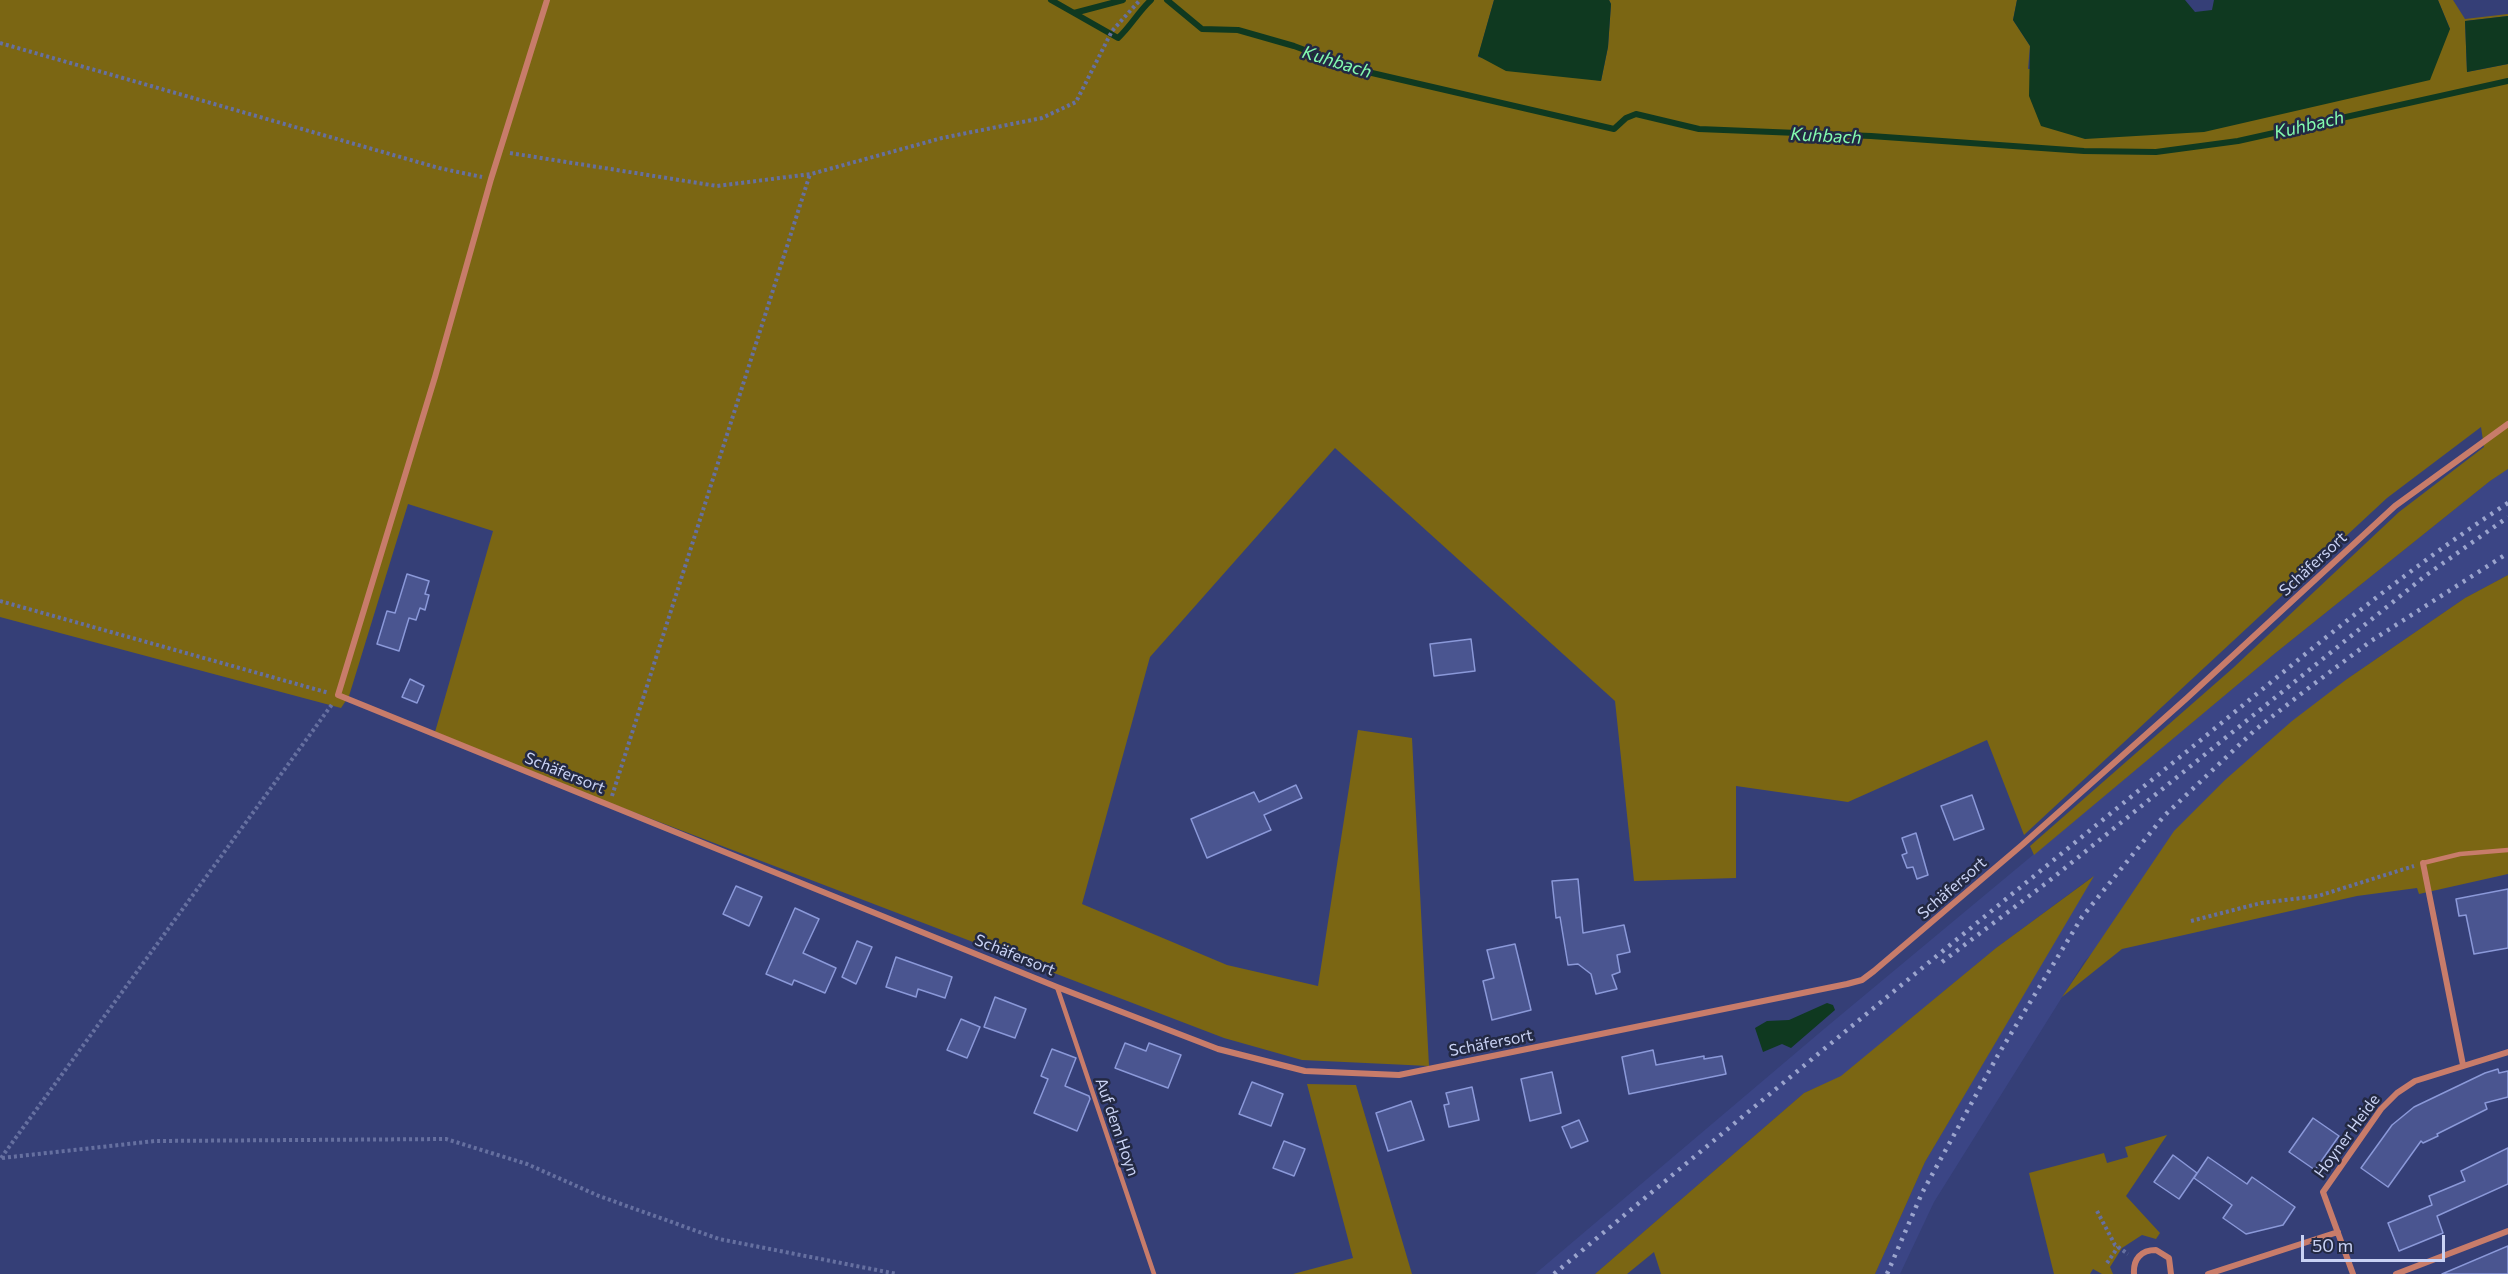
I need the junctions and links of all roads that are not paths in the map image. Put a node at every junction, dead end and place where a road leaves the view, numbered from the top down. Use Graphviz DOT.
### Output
graph roads {
  1 [pos="547,0"];
  2 [pos="2508,424"];
  3 [pos="2508,850"];
  4 [pos="2422,863"];
  5 [pos="1057,987"];
  6 [pos="2508,1052"];
  7 [pos="2463,1065"];
  8 [pos="2508,1231"];
  9 [pos="2338,1232"];
  10 [pos="1154,1274"];
  11 [pos="2134,1274"];
  12 [pos="2172,1274"];
  13 [pos="2208,1274"];
  14 [pos="2353,1274"];
  15 [pos="2396,1274"];
  1 -- 5 [label="street, Schäfersort"];
  2 -- 5 [label="street, Schäfersort"];
  3 -- 4 [label="lane"];
  4 -- 7 [label="street"];
  5 -- 10 [label="lane, Auf dem Hoyn"];
  6 -- 7 [label="street, Hoyner Heide"];
  7 -- 9 [label="street, Hoyner Heide"];
  8 -- 15 [label="street"];
  9 -- 13 [label="street"];
  9 -- 14 [label="street, Hoyner Heide"];
  11 -- 12 [label="street"];
}
